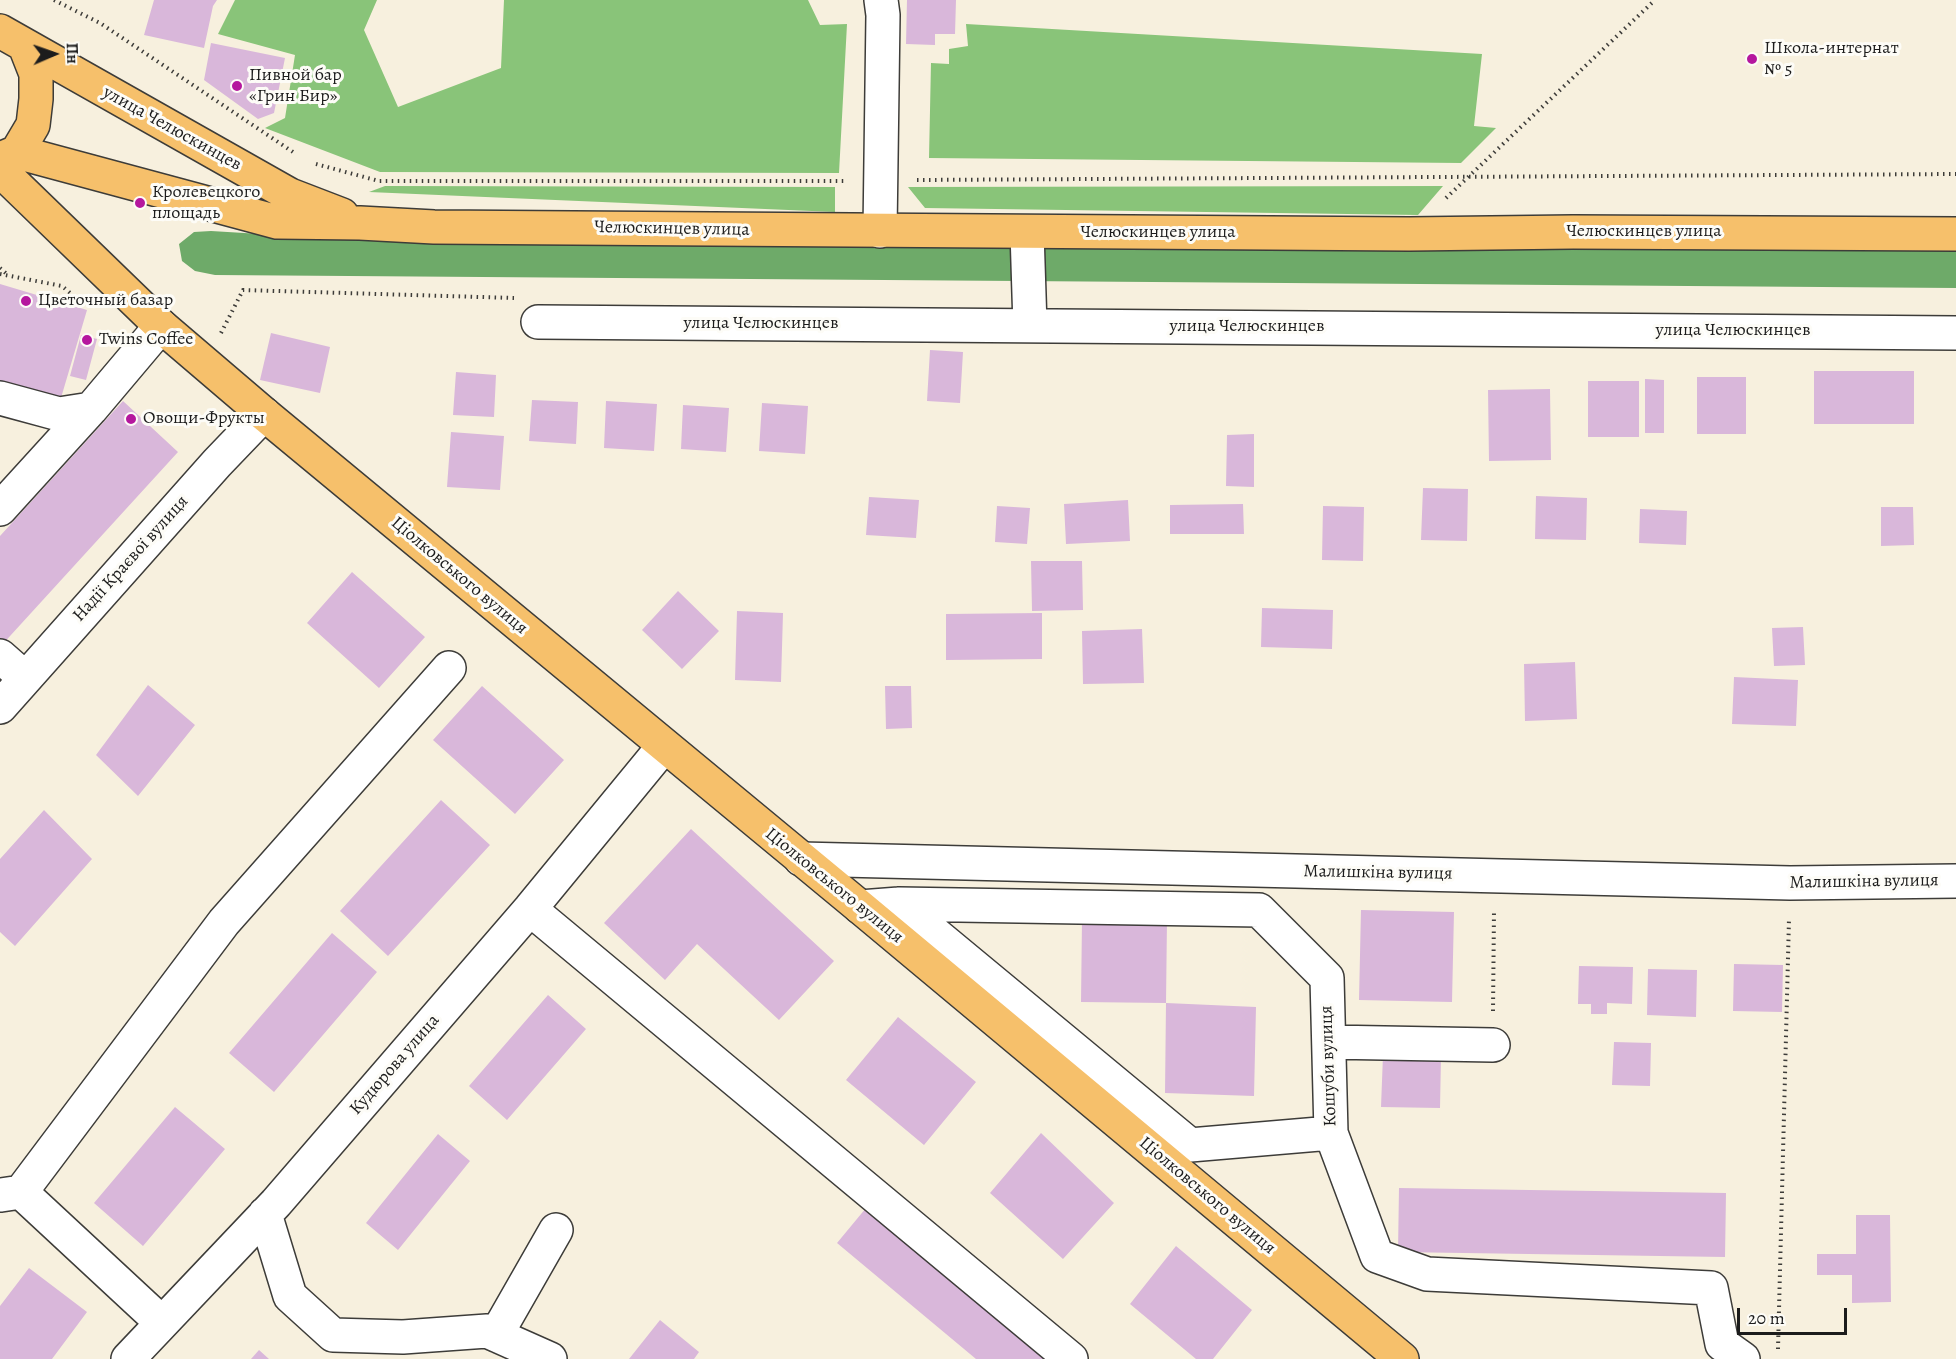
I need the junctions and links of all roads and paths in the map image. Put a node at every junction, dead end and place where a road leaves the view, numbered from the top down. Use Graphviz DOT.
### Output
graph roads {
  1 [pos="54,0"];
  2 [pos="881,0"];
  3 [pos="1655,0"];
  4 [pos="13,39"];
  5 [pos="298,156"];
  6 [pos="6,161"];
  7 [pos="308,162"];
  8 [pos="1956,174"];
  9 [pos="1468,177"];
  10 [pos="880,180"];
  11 [pos="360,223"];
  12 [pos="880,231"];
  13 [pos="1028,232"];
  14 [pos="1409,234"];
  15 [pos="1956,234"];
  16 [pos="0,268"];
  17 [pos="10,277"];
  18 [pos="538,322"];
  19 [pos="161,326"];
  20 [pos="1029,326"];
  21 [pos="1956,333"];
  22 [pos="219,337"];
  23 [pos="0,398"];
  24 [pos="91,409"];
  25 [pos="264,414"];
  26 [pos="0,509"];
  27 [pos="0,656"];
  28 [pos="449,668"];
  29 [pos="25,678"];
  30 [pos="0,707"];
  31 [pos="659,754"];
  32 [pos="801,859"];
  33 [pos="1495,876"];
  34 [pos="1956,881"];
  35 [pos="1790,883"];
  36 [pos="899,904"];
  37 [pos="860,907"];
  38 [pos="530,909"];
  39 [pos="1329,1042"];
  40 [pos="1492,1045"];
  41 [pos="1330,1133"];
  42 [pos="11,1194"];
  43 [pos="265,1214"];
  44 [pos="556,1230"];
  45 [pos="161,1322"];
  46 [pos="496,1335"];
  47 [pos="338,1347"];
  48 [pos="128,1359"];
  49 [pos="550,1359"];
  50 [pos="1071,1359"];
  51 [pos="1402,1359"];
  52 [pos="1743,1359"];
  53 [pos="1778,1359"];
  1 -- 5 [label="path"];
  2 -- 10 [label="street"];
  3 -- 9 [label="path"];
  4 -- 6 [label="main road"];
  4 -- 11 [label="main road, улица Челюскинцев"];
  6 -- 11 [label="main road"];
  6 -- 19 [label="main road, Ціолковського вулиця"];
  7 -- 10 [label="path"];
  8 -- 9 [label="path"];
  9 -- 10 [label="path"];
  9 -- 14 [label="path"];
  10 -- 12 [label="street"];
  11 -- 12 [label="main road, Челюскинцев улица"];
  12 -- 13 [label="main road, Челюскинцев улица"];
  13 -- 14 [label="main road, Челюскинцев улица"];
  13 -- 20 [label="street"];
  14 -- 15 [label="main road, Челюскинцев улица"];
  16 -- 17 [label="path"];
  18 -- 20 [label="street, улица Челюскинцев"];
  18 -- 22 [label="path"];
  19 -- 24 [label="street"];
  19 -- 25 [label="main road, Ціолковського вулиця"];
  20 -- 21 [label="street, улица Челюскинцев"];
  23 -- 24 [label="street"];
  24 -- 26 [label="street"];
  25 -- 29 [label="street, Надії Краєвої вулиця"];
  25 -- 31 [label="main road, Ціолковського вулиця"];
  27 -- 29 [label="street"];
  28 -- 42 [label="street"];
  29 -- 30 [label="street, Надії Краєвої вулиця"];
  31 -- 32 [label="main road, Ціолковського вулиця"];
  31 -- 38 [label="street, Кудюрова улица"];
  32 -- 33 [label="street, Малишкіна вулиця"];
  32 -- 37 [label="main road, Ціолковського вулиця"];
  33 -- 35 [label="street, Малишкіна вулиця"];
  33 -- 40 [label="path"];
  34 -- 35 [label="street, Малишкіна вулиця"];
  35 -- 53 [label="path"];
  36 -- 37 [label="street, Кошуби вулиця"];
  36 -- 39 [label="street, Кошуби вулиця"];
  36 -- 41 [label="street"];
  37 -- 51 [label="main road, Ціолковського вулиця"];
  38 -- 43 [label="street, Кудюрова улица"];
  38 -- 50 [label="street"];
  39 -- 40 [label="street"];
  39 -- 41 [label="street, Кошуби вулиця"];
  41 -- 52 [label="street, Кошуби вулиця"];
  42 -- 45 [label="street"];
  43 -- 45 [label="street, Кудюрова улица"];
  43 -- 47 [label="street"];
  44 -- 46 [label="street"];
  45 -- 48 [label="street, Кудюрова улица"];
  46 -- 47 [label="street"];
  46 -- 49 [label="street"];
}
